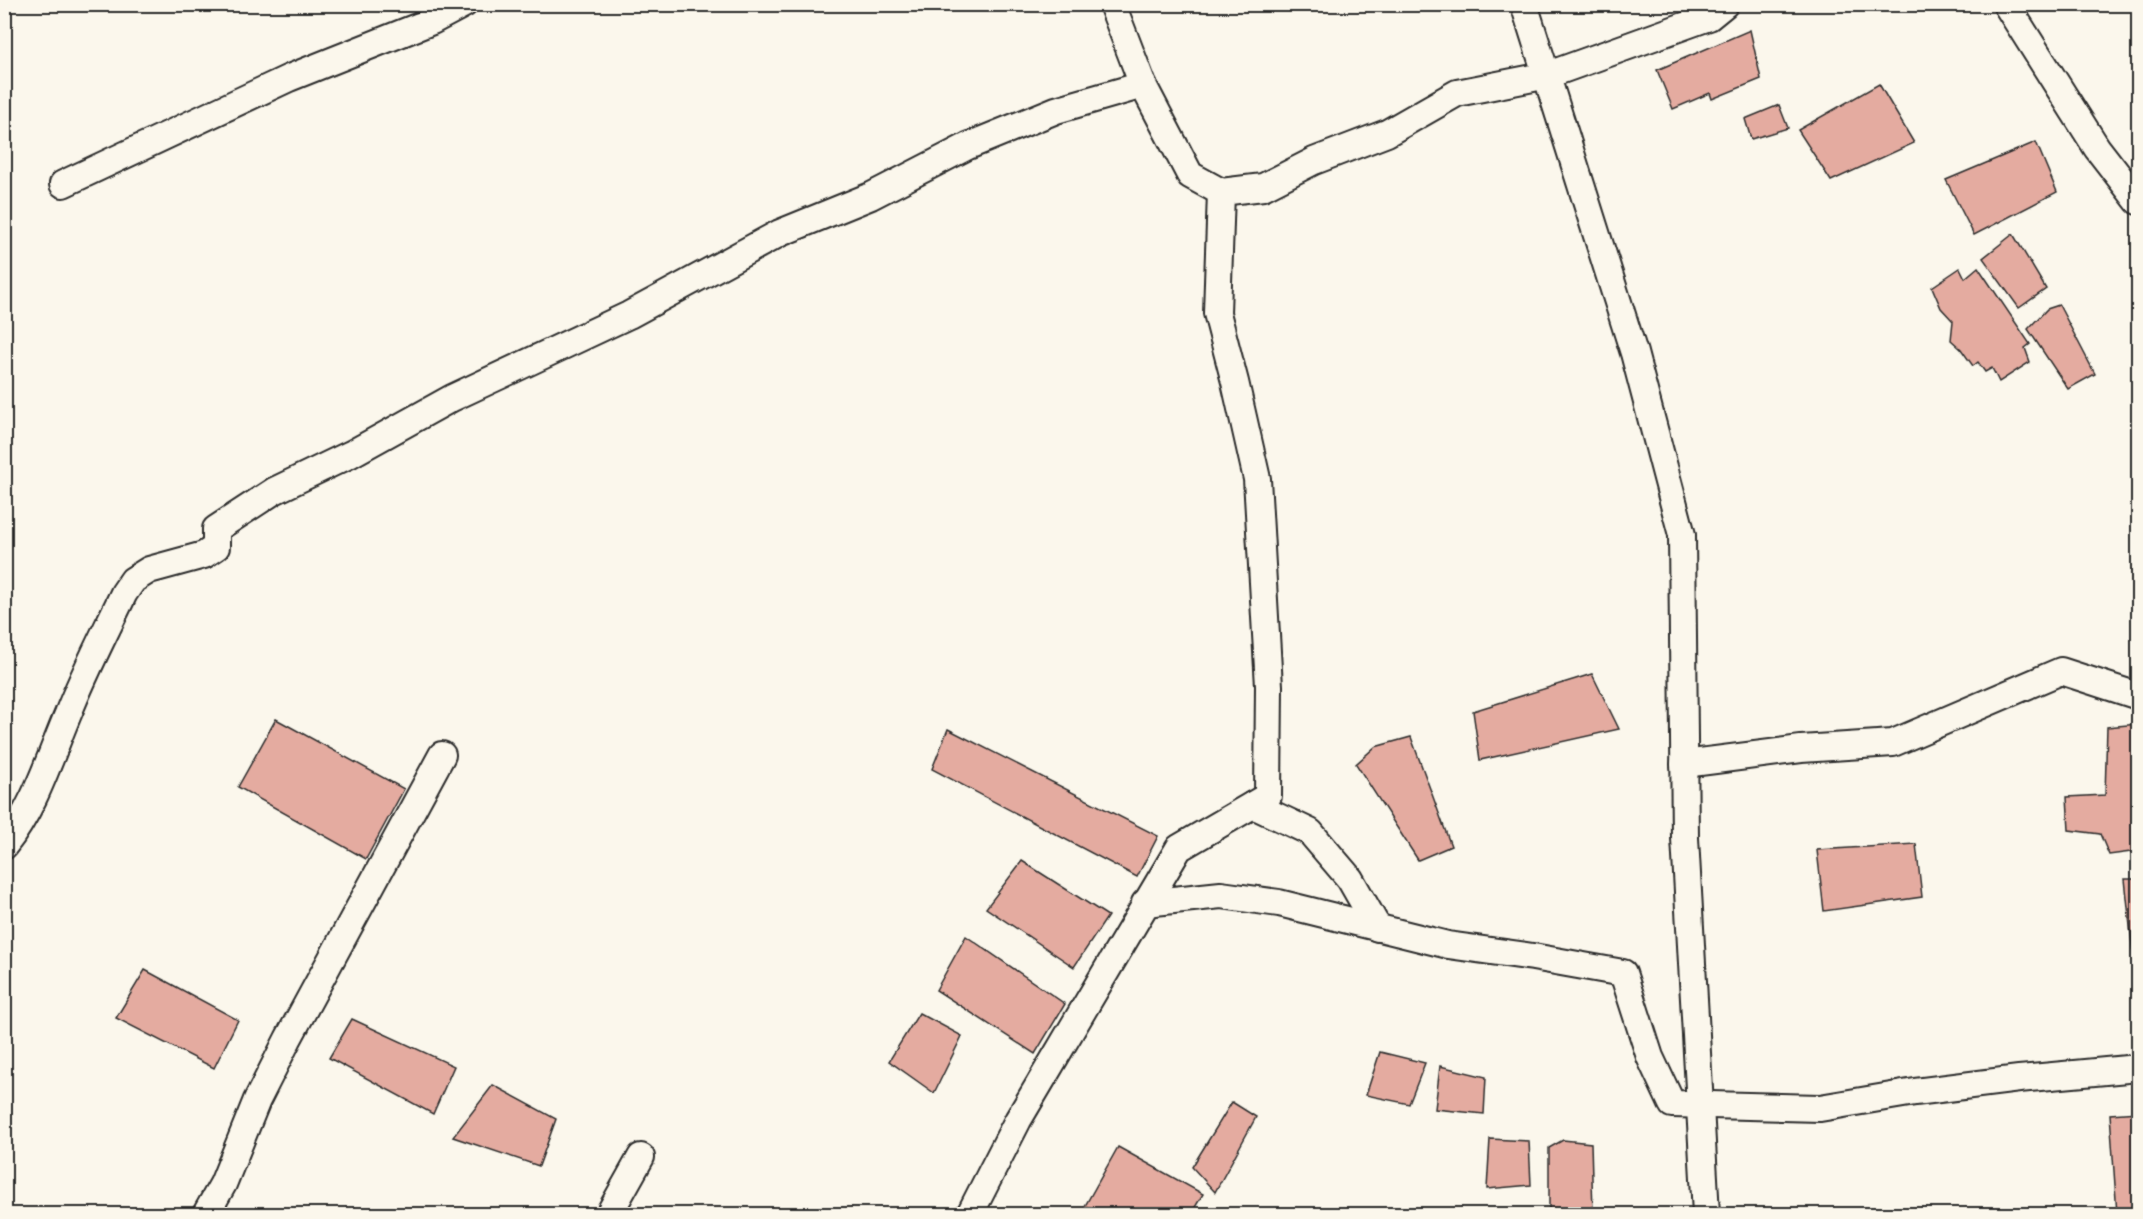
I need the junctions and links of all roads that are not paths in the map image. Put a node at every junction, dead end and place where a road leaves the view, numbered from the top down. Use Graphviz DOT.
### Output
graph roads {
  1 [pos="464,4"];
  2 [pos="1112,4"];
  3 [pos="1524,4"];
  4 [pos="1725,4"];
  5 [pos="2006,4"];
  6 [pos="1548,75"];
  7 [pos="1143,85"];
  8 [pos="63,184"];
  9 [pos="1221,192"];
  10 [pos="2139,201"];
  11 [pos="2139,696"];
  12 [pos="442,755"];
  13 [pos="1684,764"];
  14 [pos="1253,805"];
  15 [pos="4,846"];
  16 [pos="1145,903"];
  17 [pos="1378,928"];
  18 [pos="2139,1068"];
  19 [pos="1701,1106"];
  20 [pos="641,1157"];
  21 [pos="206,1215"];
  22 [pos="609,1215"];
  23 [pos="970,1215"];
  24 [pos="1706,1215"];
  1 -- 8 [label="street"];
  2 -- 7 [label="street"];
  3 -- 6 [label="street"];
  4 -- 6 [label="street"];
  5 -- 10 [label="street"];
  6 -- 9 [label="street"];
  6 -- 13 [label="street"];
  7 -- 9 [label="street"];
  7 -- 15 [label="street"];
  9 -- 14 [label="street"];
  11 -- 13 [label="street"];
  12 -- 21 [label="street"];
  13 -- 19 [label="street"];
  14 -- 16 [label="street"];
  14 -- 17 [label="street"];
  16 -- 17 [label="street"];
  16 -- 23 [label="street"];
  17 -- 19 [label="street"];
  18 -- 19 [label="street"];
  19 -- 24 [label="street"];
  20 -- 22 [label="street"];
}
